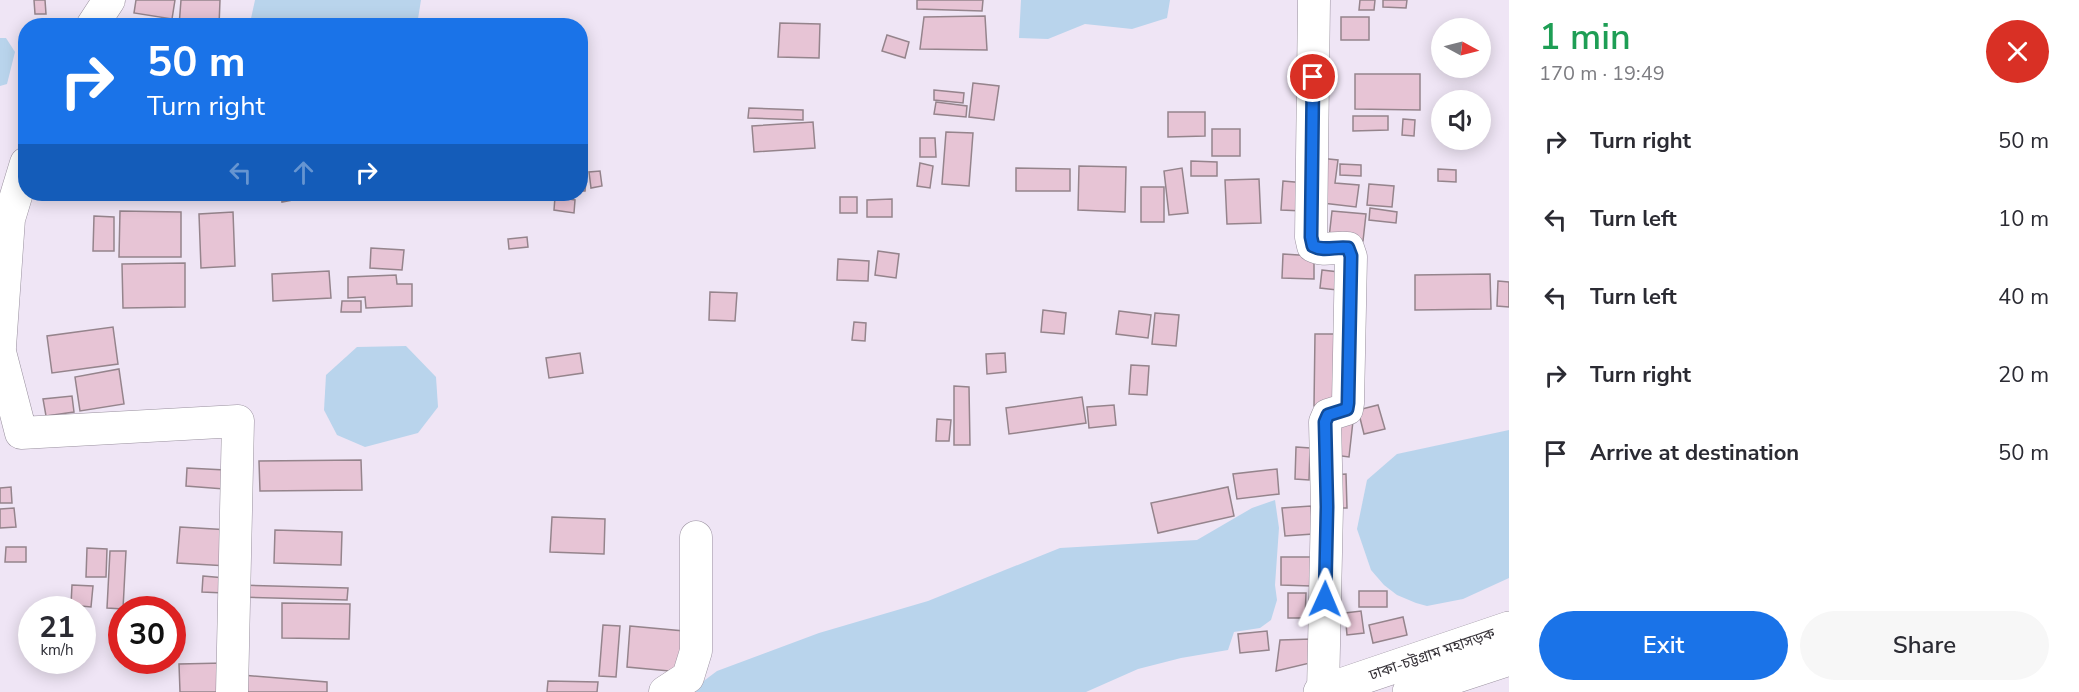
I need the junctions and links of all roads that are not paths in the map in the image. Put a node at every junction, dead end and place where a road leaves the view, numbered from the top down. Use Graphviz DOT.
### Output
graph roads {
  1 [pos="109,0"];
  2 [pos="1314,0"];
  3 [pos="97,18"];
  4 [pos="18,189"];
  5 [pos="0,347"];
  6 [pos="0,352"];
  7 [pos="696,537"];
  8 [pos="1509,628"];
  9 [pos="1509,659"];
  10 [pos="1372,684"];
  11 [pos="232,692"];
  12 [pos="665,692"];
  13 [pos="1322,692"];
  14 [pos="1409,692"];
  1 -- 3 [label="street"];
  2 -- 13 [label="street"];
  4 -- 5 [label="street"];
  6 -- 11 [label="street"];
  7 -- 12 [label="street"];
  8 -- 10 [label="highway, ঢাকা-চট্টগ্রাম মহাসড়ক"];
  9 -- 14 [label="highway, ঢাকা-চট্টগ্রাম মহাসড়ক"];
  10 -- 13 [label="highway, ঢাকা-চট্টগ্রাম মহাসড়ক"];
}
